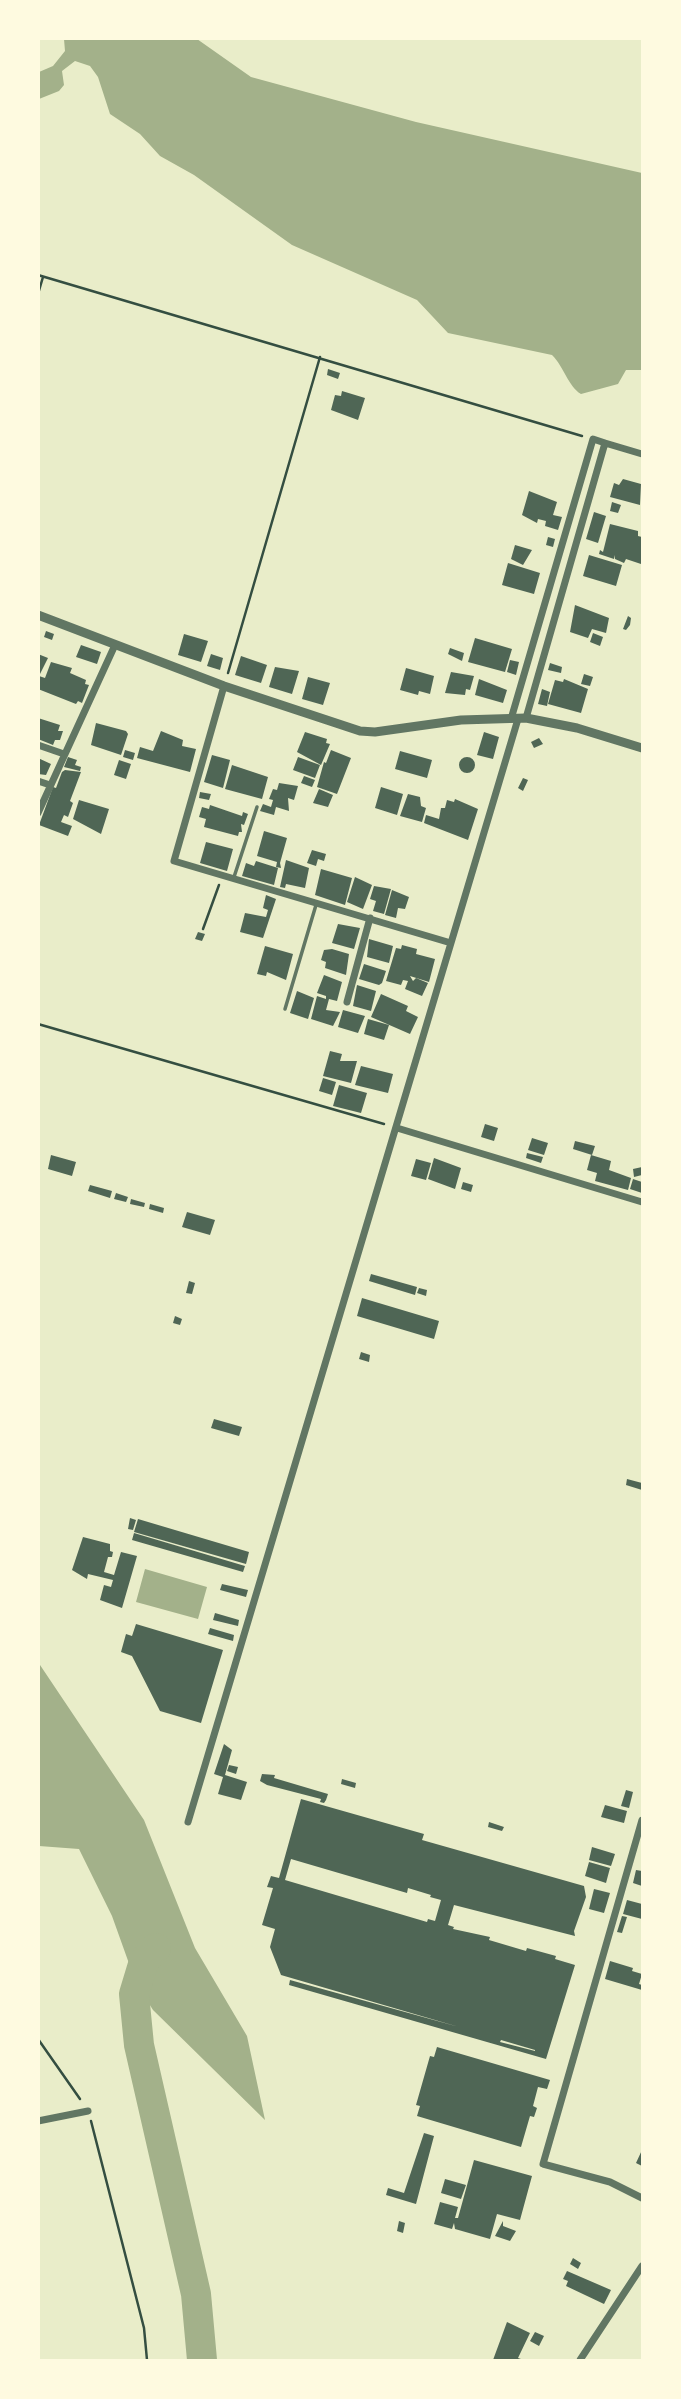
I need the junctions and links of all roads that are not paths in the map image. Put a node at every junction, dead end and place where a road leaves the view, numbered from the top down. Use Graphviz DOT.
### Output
graph roads {
  1 [pos="605,443"];
  2 [pos="642,454"];
  3 [pos="567,528"];
  4 [pos="579,531"];
  5 [pos="38,615"];
  6 [pos="115,645"];
  7 [pos="526,668"];
  8 [pos="539,673"];
  9 [pos="224,686"];
  10 [pos="518,718"];
  11 [pos="38,745"];
  12 [pos="642,748"];
  13 [pos="64,754"];
  14 [pos="38,781"];
  15 [pos="50,785"];
  16 [pos="257,807"];
  17 [pos="38,813"];
  18 [pos="234,879"];
  19 [pos="317,903"];
  20 [pos="370,918"];
  21 [pos="451,943"];
  22 [pos="347,1002"];
  23 [pos="285,1009"];
  24 [pos="397,1128"];
  25 [pos="642,1202"];
  26 [pos="642,1820"];
  27 [pos="188,1822"];
  28 [pos="88,2111"];
  29 [pos="38,2121"];
  30 [pos="642,2198"];
  31 [pos="642,2266"];
  32 [pos="580,2361"];
  1 -- 2 [label="street"];
  1 -- 3 [label="street"];
  1 -- 4 [label="street"];
  3 -- 4 [label="street"];
  3 -- 7 [label="street"];
  4 -- 8 [label="street"];
  5 -- 6 [label="street"];
  6 -- 9 [label="street"];
  6 -- 13 [label="street"];
  7 -- 8 [label="street"];
  7 -- 10 [label="street"];
  8 -- 10 [label="street"];
  9 -- 10 [label="street"];
  9 -- 18 [label="street"];
  10 -- 12 [label="street"];
  10 -- 21 [label="street"];
  11 -- 13 [label="street"];
  13 -- 15 [label="street"];
  14 -- 15 [label="street"];
  15 -- 17 [label="street"];
  16 -- 18 [label="lane"];
  18 -- 19 [label="street"];
  19 -- 20 [label="street"];
  19 -- 23 [label="lane"];
  20 -- 21 [label="street"];
  20 -- 22 [label="street"];
  21 -- 24 [label="street"];
  24 -- 25 [label="street"];
  24 -- 27 [label="street"];
  26 -- 30 [label="street"];
  28 -- 29 [label="street"];
  31 -- 32 [label="street"];
}
